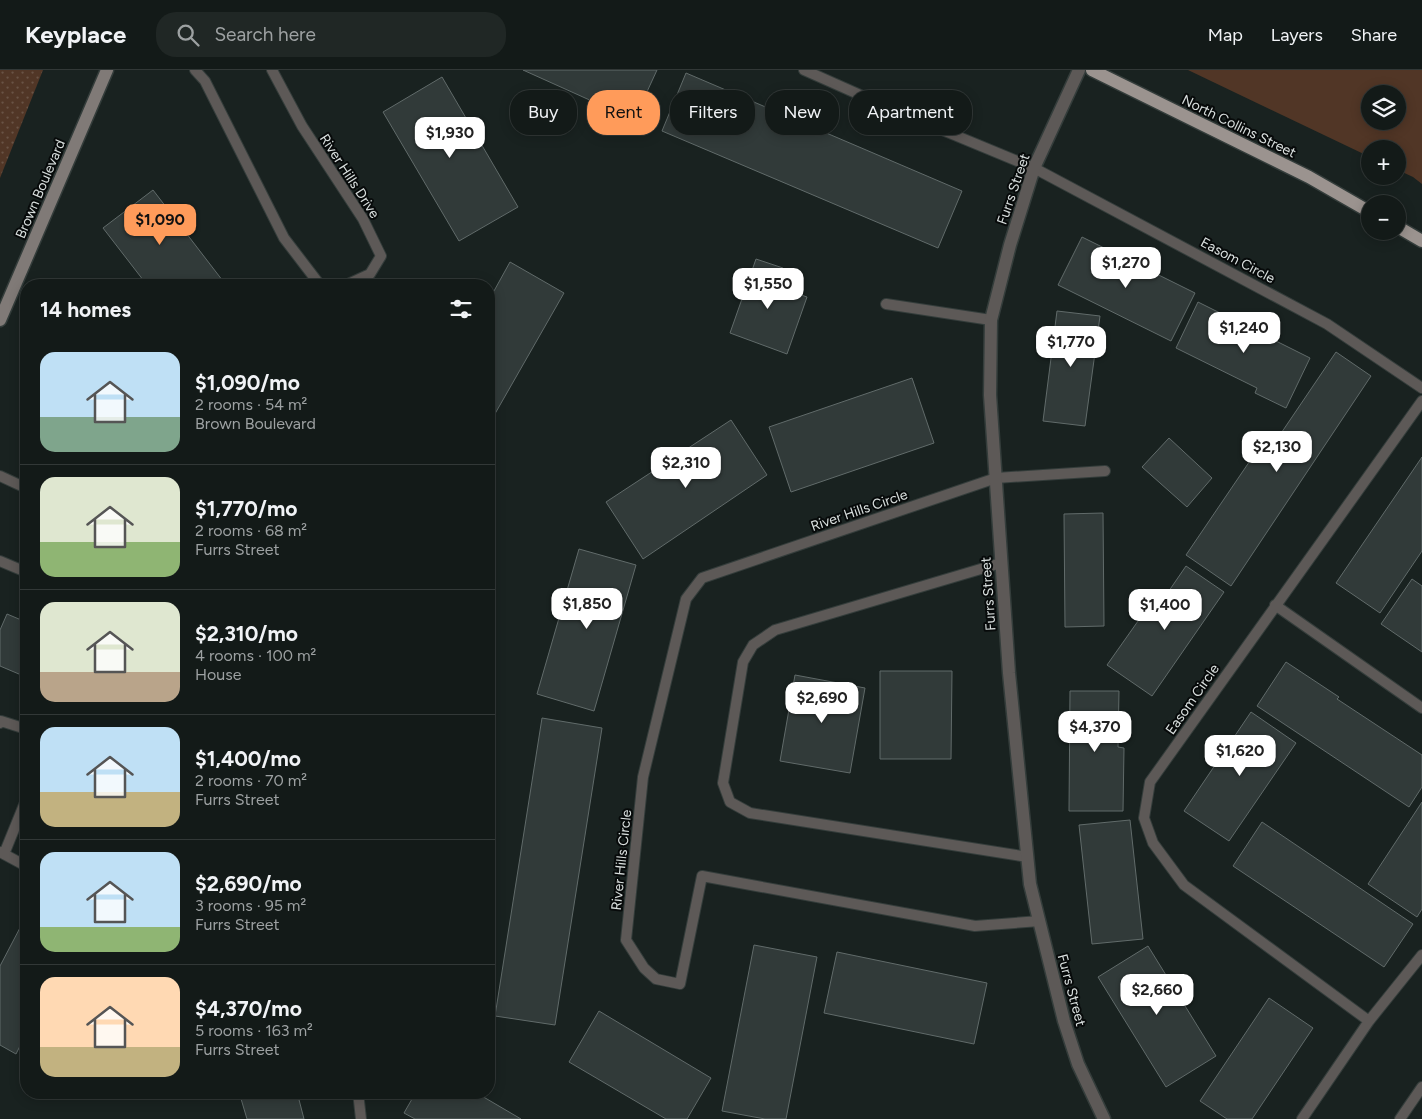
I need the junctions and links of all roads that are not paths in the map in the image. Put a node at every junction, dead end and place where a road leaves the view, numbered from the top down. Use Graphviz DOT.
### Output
graph roads {
  1 [pos="107,70"];
  2 [pos="272,70"];
  3 [pos="804,70"];
  4 [pos="1080,70"];
  5 [pos="1092,70"];
  6 [pos="198,71"];
  7 [pos="1034,168"];
  8 [pos="1361,207"];
  9 [pos="1406,232"];
  10 [pos="1422,241"];
  11 [pos="315,279"];
  12 [pos="359,279"];
  13 [pos="886,304"];
  14 [pos="0,320"];
  15 [pos="991,320"];
  16 [pos="1422,388"];
  17 [pos="1422,401"];
  18 [pos="1105,471"];
  19 [pos="0,476"];
  20 [pos="996,478"];
  21 [pos="20,485"];
  22 [pos="0,560"];
  23 [pos="1001,563"];
  24 [pos="20,569"];
  25 [pos="1275,605"];
  26 [pos="1422,708"];
  27 [pos="0,723"];
  28 [pos="20,727"];
  29 [pos="20,813"];
  30 [pos="2,853"];
  31 [pos="1028,857"];
  32 [pos="20,863"];
  33 [pos="1040,921"];
  34 [pos="1422,955"];
  35 [pos="1369,1021"];
  36 [pos="1422,1087"];
  37 [pos="359,1099"];
  38 [pos="361,1119"];
  39 [pos="1104,1119"];
  40 [pos="1302,1119"];
  41 [pos="1400,1119"];
  1 -- 14 [label="street, Brown Boulevard"];
  2 -- 12 [label="lane, River Hills Drive"];
  3 -- 7 [label="lane"];
  4 -- 7 [label="street, Furrs Street"];
  5 -- 8 [label="main road, North Collins Street"];
  6 -- 11 [label="lane"];
  7 -- 15 [label="street, Furrs Street"];
  7 -- 16 [label="lane, Easom Circle"];
  9 -- 10 [label="main road"];
  13 -- 15 [label="lane"];
  15 -- 20 [label="street, Furrs Street"];
  17 -- 25 [label="lane, Easom Circle"];
  18 -- 20 [label="lane"];
  19 -- 21 [label="lane"];
  20 -- 23 [label="street, Furrs Street"];
  20 -- 33 [label="lane, River Hills Circle"];
  22 -- 24 [label="lane"];
  23 -- 31 [label="street, Furrs Street"];
  23 -- 31 [label="lane"];
  25 -- 26 [label="lane"];
  25 -- 35 [label="lane, Easom Circle"];
  27 -- 28 [label="lane"];
  29 -- 30 [label="lane"];
  30 -- 32 [label="lane"];
  31 -- 33 [label="street, Furrs Street"];
  33 -- 39 [label="street, Furrs Street"];
  34 -- 35 [label="lane"];
  35 -- 40 [label="lane"];
  36 -- 41 [label="lane"];
  37 -- 38 [label="lane"];
}
